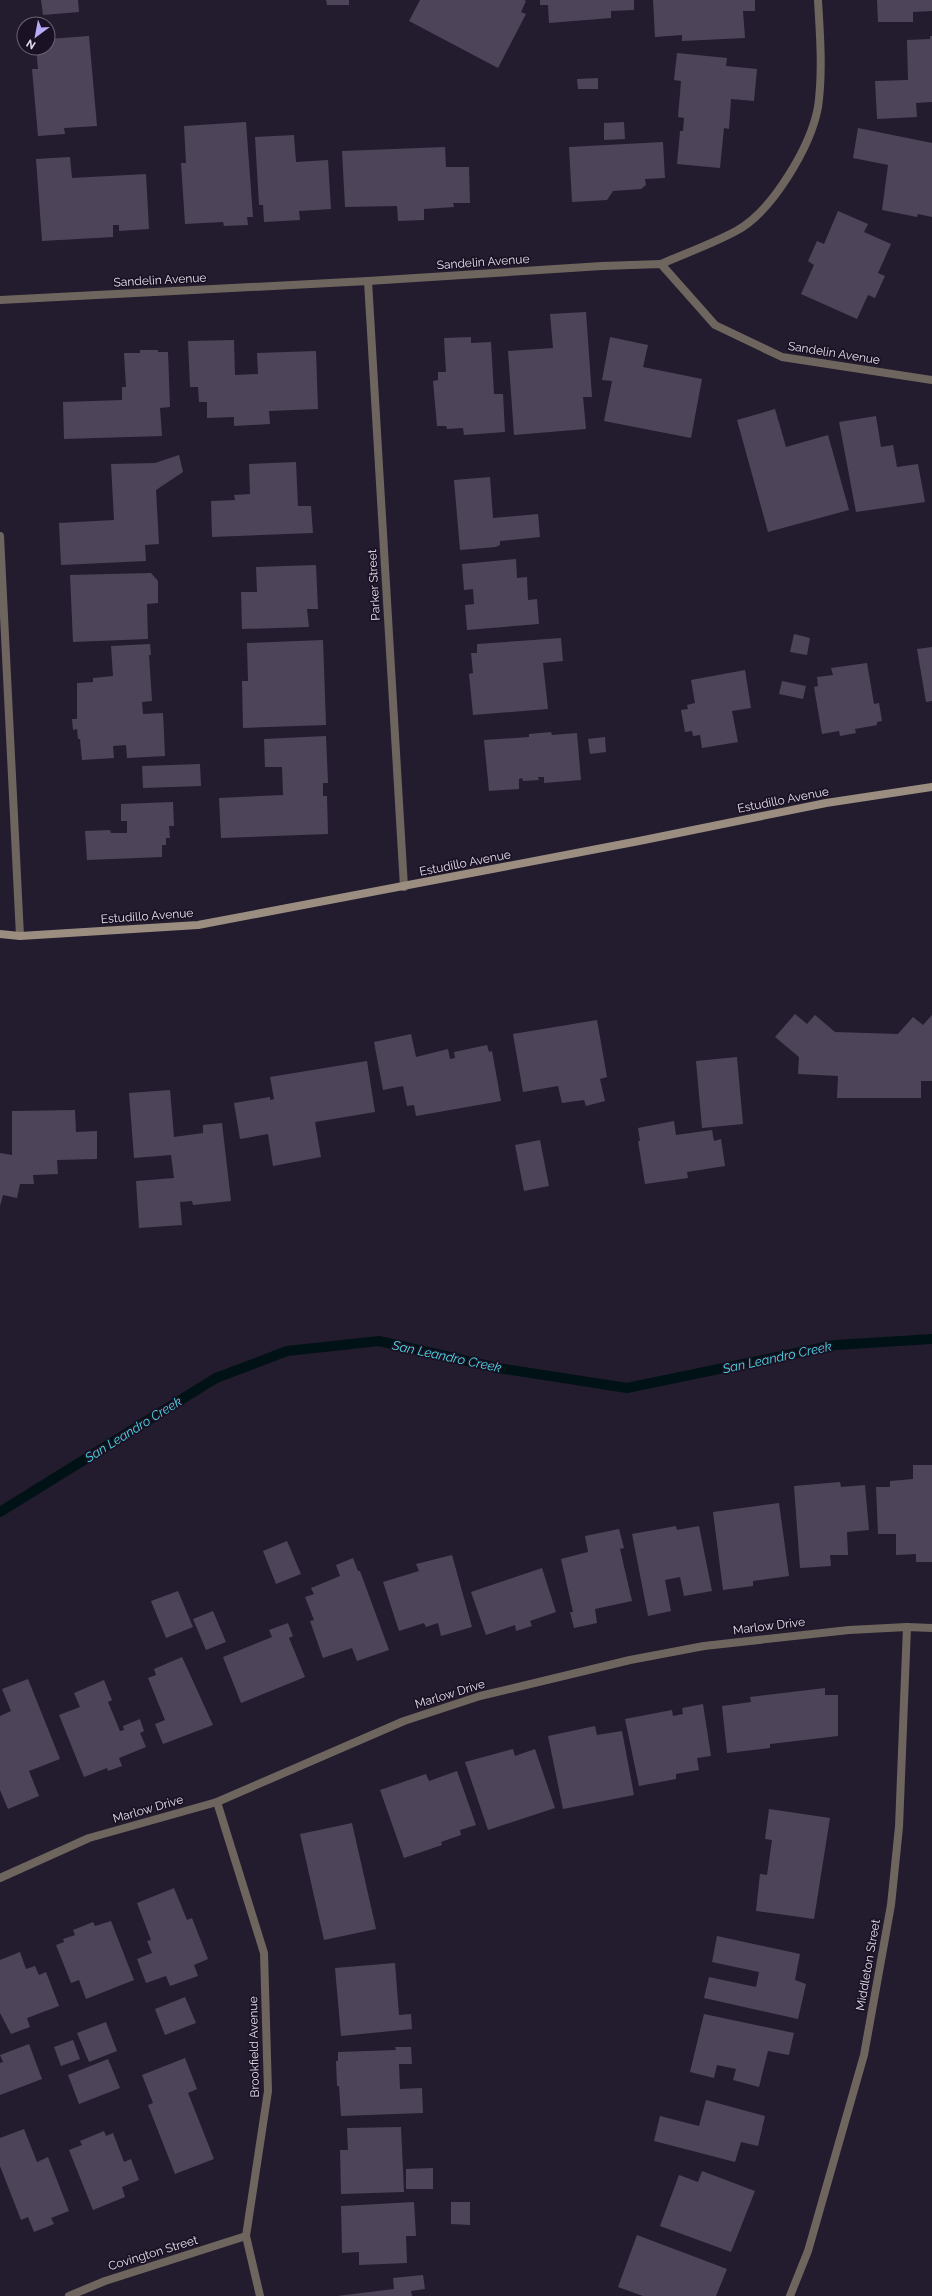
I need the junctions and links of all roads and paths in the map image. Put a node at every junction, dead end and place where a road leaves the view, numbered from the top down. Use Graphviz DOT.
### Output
graph roads {
  1 [pos="818,0"];
  2 [pos="661,264"];
  3 [pos="368,281"];
  4 [pos="0,300"];
  5 [pos="932,380"];
  6 [pos="0,536"];
  7 [pos="4,677"];
  8 [pos="932,787"];
  9 [pos="404,887"];
  10 [pos="0,934"];
  11 [pos="20,936"];
  12 [pos="907,1627"];
  13 [pos="932,1628"];
  14 [pos="217,1802"];
  15 [pos="0,1878"];
  16 [pos="246,2236"];
  17 [pos="69,2296"];
  18 [pos="260,2296"];
  19 [pos="790,2296"];
  1 -- 2 [label="street"];
  2 -- 3 [label="street, Sandelin Avenue"];
  2 -- 5 [label="street, Sandelin Avenue"];
  3 -- 4 [label="street, Sandelin Avenue"];
  3 -- 9 [label="street, Parker Street"];
  6 -- 7 [label="street"];
  7 -- 11 [label="street"];
  8 -- 9 [label="street, Estudillo Avenue"];
  9 -- 11 [label="street, Estudillo Avenue"];
  10 -- 11 [label="street, Estudillo Avenue"];
  12 -- 13 [label="street, Marlow Drive"];
  12 -- 14 [label="street, Marlow Drive"];
  12 -- 19 [label="street, Middleton Street"];
  14 -- 15 [label="street, Marlow Drive"];
  14 -- 16 [label="street, Brookfield Avenue"];
  16 -- 17 [label="street, Covington Street"];
  16 -- 18 [label="street, Brookfield Avenue"];
}
